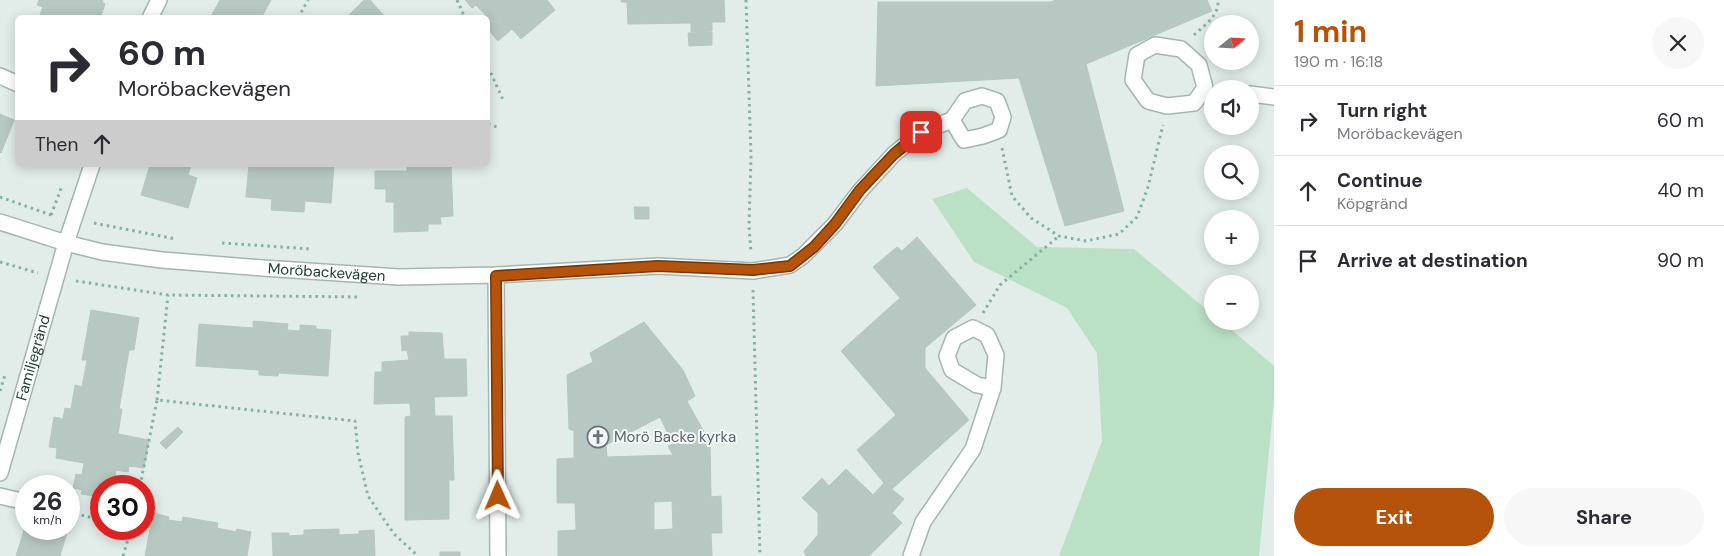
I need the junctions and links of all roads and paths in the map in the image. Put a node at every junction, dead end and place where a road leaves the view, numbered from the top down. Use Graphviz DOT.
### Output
graph roads {
  1 [pos="159,0"];
  2 [pos="308,0"];
  3 [pos="457,0"];
  4 [pos="1218,0"];
  5 [pos="152,15"];
  6 [pos="300,15"];
  7 [pos="464,15"];
  8 [pos="1181,49"];
  9 [pos="490,71"];
  10 [pos="0,76"];
  11 [pos="1206,80"];
  12 [pos="15,83"];
  13 [pos="1204,93"];
  14 [pos="1259,95"];
  15 [pos="1274,97"];
  16 [pos="504,102"];
  17 [pos="1167,106"];
  18 [pos="952,120"];
  19 [pos="490,124"];
  20 [pos="497,126"];
  21 [pos="998,130"];
  22 [pos="91,167"];
  23 [pos="0,197"];
  24 [pos="74,219"];
  25 [pos="0,222"];
  26 [pos="1059,236"];
  27 [pos="179,240"];
  28 [pos="215,242"];
  29 [pos="66,243"];
  30 [pos="317,249"];
  31 [pos="0,262"];
  32 [pos="496,276"];
  33 [pos="56,278"];
  34 [pos="168,295"];
  35 [pos="369,297"];
  36 [pos="973,328"];
  37 [pos="993,388"];
  38 [pos="157,400"];
  39 [pos="0,473"];
  40 [pos="142,475"];
  41 [pos="0,496"];
  42 [pos="15,499"];
  43 [pos="128,540"];
  44 [pos="123,556"];
  45 [pos="418,556"];
  46 [pos="498,556"];
  47 [pos="912,556"];
  1 -- 5 [label="street"];
  2 -- 6 [label="path"];
  3 -- 7 [label="path"];
  4 -- 8 [label="path"];
  8 -- 11 [label="street"];
  8 -- 17 [label="street"];
  9 -- 16 [label="path"];
  10 -- 12 [label="street"];
  13 -- 17 [label="street"];
  14 -- 15 [label="street"];
  17 -- 26 [label="path"];
  18 -- 21 [label="street"];
  18 -- 21 [label="street"];
  18 -- 32 [label="street, Moröbackevägen"];
  19 -- 20 [label="path"];
  21 -- 26 [label="path"];
  22 -- 24 [label="street, Familjegränd"];
  23 -- 24 [label="path"];
  24 -- 27 [label="path"];
  24 -- 29 [label="street, Familjegränd"];
  25 -- 29 [label="street, Moröbackevägen"];
  26 -- 36 [label="path"];
  28 -- 30 [label="path"];
  29 -- 32 [label="street, Moröbackevägen"];
  29 -- 33 [label="street, Familjegränd"];
  31 -- 33 [label="path"];
  32 -- 46 [label="street"];
  33 -- 34 [label="path"];
  33 -- 39 [label="street, Familjegränd"];
  34 -- 35 [label="path"];
  34 -- 38 [label="path"];
  36 -- 37 [label="street"];
  36 -- 37 [label="street"];
  37 -- 47 [label="street"];
  38 -- 40 [label="path"];
  38 -- 45 [label="path"];
  41 -- 42 [label="street"];
  43 -- 44 [label="path"];
}
